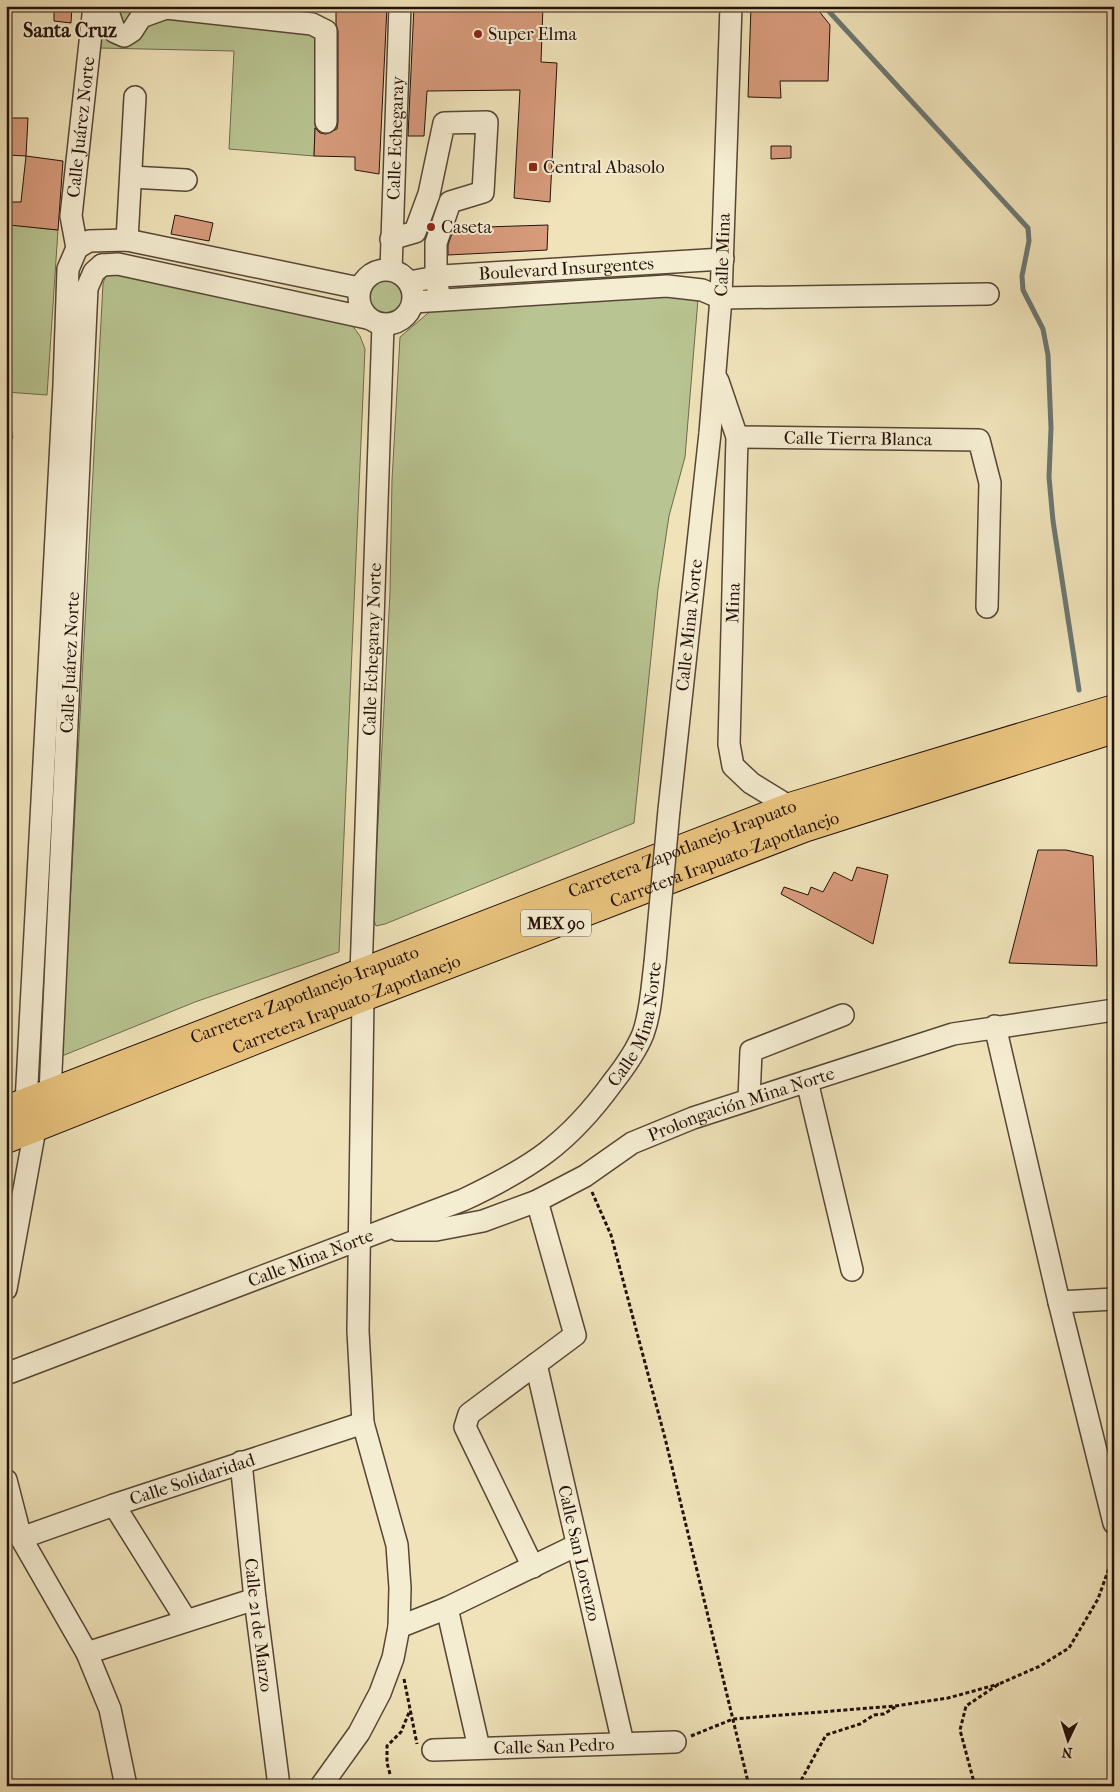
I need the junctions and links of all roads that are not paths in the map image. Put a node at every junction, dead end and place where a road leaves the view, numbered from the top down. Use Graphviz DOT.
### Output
graph roads {
  1 [pos="94,6"];
  2 [pos="106,6"];
  3 [pos="400,6"];
  4 [pos="731,6"];
  5 [pos="135,97"];
  6 [pos="326,122"];
  7 [pos="131,177"];
  8 [pos="186,180"];
  9 [pos="390,239"];
  10 [pos="127,240"];
  11 [pos="77,248"];
  12 [pos="724,259"];
  13 [pos="102,265"];
  14 [pos="391,270"];
  15 [pos="436,278"];
  16 [pos="359,288"];
  17 [pos="411,292"];
  18 [pos="988,294"];
  19 [pos="721,298"];
  20 [pos="440,300"];
  21 [pos="375,321"];
  22 [pos="715,372"];
  23 [pos="737,438"];
  24 [pos="988,607"];
  25 [pos="1114,709"];
  26 [pos="1114,730"];
  27 [pos="790,807"];
  28 [pos="41,824"];
  29 [pos="63,826"];
  30 [pos="362,986"];
  31 [pos="1114,1010"];
  32 [pos="843,1015"];
  33 [pos="996,1026"];
  34 [pos="807,1081"];
  35 [pos="748,1100"];
  36 [pos="27,1102"];
  37 [pos="35,1129"];
  38 [pos="6,1139"];
  39 [pos="538,1200"];
  40 [pos="383,1230"];
  41 [pos="360,1239"];
  42 [pos="852,1270"];
  43 [pos="6,1290"];
  44 [pos="1114,1299"];
  45 [pos="1059,1302"];
  46 [pos="536,1364"];
  47 [pos="10,1370"];
  48 [pos="363,1423"];
  49 [pos="241,1462"];
  50 [pos="1107,1464"];
  51 [pos="6,1480"];
  52 [pos="114,1505"];
  53 [pos="1114,1523"];
  54 [pos="21,1538"];
  55 [pos="577,1545"];
  56 [pos="533,1567"];
  57 [pos="255,1599"];
  58 [pos="447,1608"];
  59 [pos="186,1620"];
  60 [pos="399,1627"];
  61 [pos="87,1653"];
  62 [pos="675,1742"];
  63 [pos="623,1743"];
  64 [pos="480,1748"];
  65 [pos="433,1750"];
  66 [pos="126,1786"];
  67 [pos="279,1786"];
  68 [pos="321,1786"];
  1 -- 11 [label="street, Calle Juárez Norte"];
  2 -- 6 [label="street"];
  3 -- 9 [label="street, Calle Echegaray"];
  4 -- 12 [label="street, Calle Mina"];
  5 -- 7 [label="street"];
  7 -- 8 [label="street"];
  7 -- 10 [label="street"];
  9 -- 14 [label="street, Calle Echegaray"];
  9 -- 15 [label="street"];
  10 -- 11 [label="street"];
  10 -- 16 [label="street"];
  11 -- 13 [label="street"];
  11 -- 28 [label="street, Calle Juárez Norte"];
  12 -- 15 [label="street, Boulevard Insurgentes"];
  12 -- 19 [label="street, Calle Mina"];
  13 -- 21 [label="street"];
  13 -- 29 [label="street, Calle Juárez Norte"];
  14 -- 16 [label="street"];
  14 -- 17 [label="street"];
  15 -- 17 [label="street, Boulevard Insurgentes"];
  15 -- 20 [label="street"];
  16 -- 21 [label="street"];
  17 -- 20 [label="street, Boulevard Insurgentes"];
  17 -- 21 [label="street"];
  18 -- 19 [label="street, Calle Mina"];
  19 -- 20 [label="street, Boulevard Insurgentes"];
  19 -- 22 [label="street, Calle Mina Norte"];
  21 -- 30 [label="street, Calle Echegaray Norte"];
  22 -- 23 [label="street, Mina"];
  22 -- 40 [label="street, Calle Mina Norte, bridge"];
  23 -- 24 [label="street, Calle Tierra Blanca"];
  23 -- 27 [label="street, Mina"];
  25 -- 27 [label="highway, Carretera Zapotlanejo-Irapuato / MEX 90"];
  26 -- 30 [label="highway, Carretera Irapuato-Zapotlanejo / MEX 90"];
  27 -- 30 [label="highway, Carretera Zapotlanejo-Irapuato / MEX 90"];
  28 -- 29 [label="street"];
  28 -- 36 [label="street, Calle Juárez Norte"];
  29 -- 36 [label="street, Calle Juárez Norte"];
  30 -- 36 [label="highway, Carretera Zapotlanejo-Irapuato / MEX 90"];
  30 -- 37 [label="highway, Carretera Irapuato-Zapotlanejo / MEX 90"];
  30 -- 41 [label="street, Calle Echegaray Norte"];
  31 -- 33 [label="street, Prolongación Mina Norte"];
  32 -- 35 [label="street"];
  33 -- 34 [label="street, Prolongación Mina Norte"];
  33 -- 45 [label="street"];
  34 -- 35 [label="street, Prolongación Mina Norte"];
  34 -- 42 [label="street"];
  35 -- 39 [label="street, Prolongación Mina Norte"];
  37 -- 38 [label="highway, Carretera Irapuato-Zapotlanejo / MEX 90"];
  37 -- 43 [label="street"];
  39 -- 40 [label="street, Prolongación Mina Norte"];
  39 -- 46 [label="street"];
  40 -- 41 [label="street, Calle Mina Norte"];
  41 -- 47 [label="street, Calle Mina Norte"];
  41 -- 48 [label="street, Calle Echegaray Norte"];
  44 -- 45 [label="street"];
  45 -- 50 [label="street"];
  46 -- 55 [label="street, Calle San Lorenzo"];
  46 -- 56 [label="street"];
  48 -- 49 [label="street, Calle Solidaridad"];
  48 -- 60 [label="street, Calle Echegaray Norte"];
  49 -- 52 [label="street, Calle Solidaridad"];
  49 -- 57 [label="street, Calle 21 de Marzo"];
  50 -- 53 [label="street"];
  51 -- 54 [label="street"];
  52 -- 54 [label="street, Calle Solidaridad"];
  52 -- 59 [label="street"];
  54 -- 61 [label="street"];
  55 -- 56 [label="street"];
  55 -- 63 [label="street, Calle San Lorenzo"];
  56 -- 58 [label="street"];
  57 -- 59 [label="street"];
  57 -- 67 [label="street, Calle 21 de Marzo"];
  58 -- 60 [label="street"];
  58 -- 64 [label="street"];
  59 -- 61 [label="street"];
  60 -- 68 [label="street, Calle Echegaray Norte"];
  61 -- 66 [label="street"];
  62 -- 63 [label="street, Calle San Pedro"];
  63 -- 64 [label="street, Calle San Pedro"];
  64 -- 65 [label="street, Calle San Pedro"];
}
